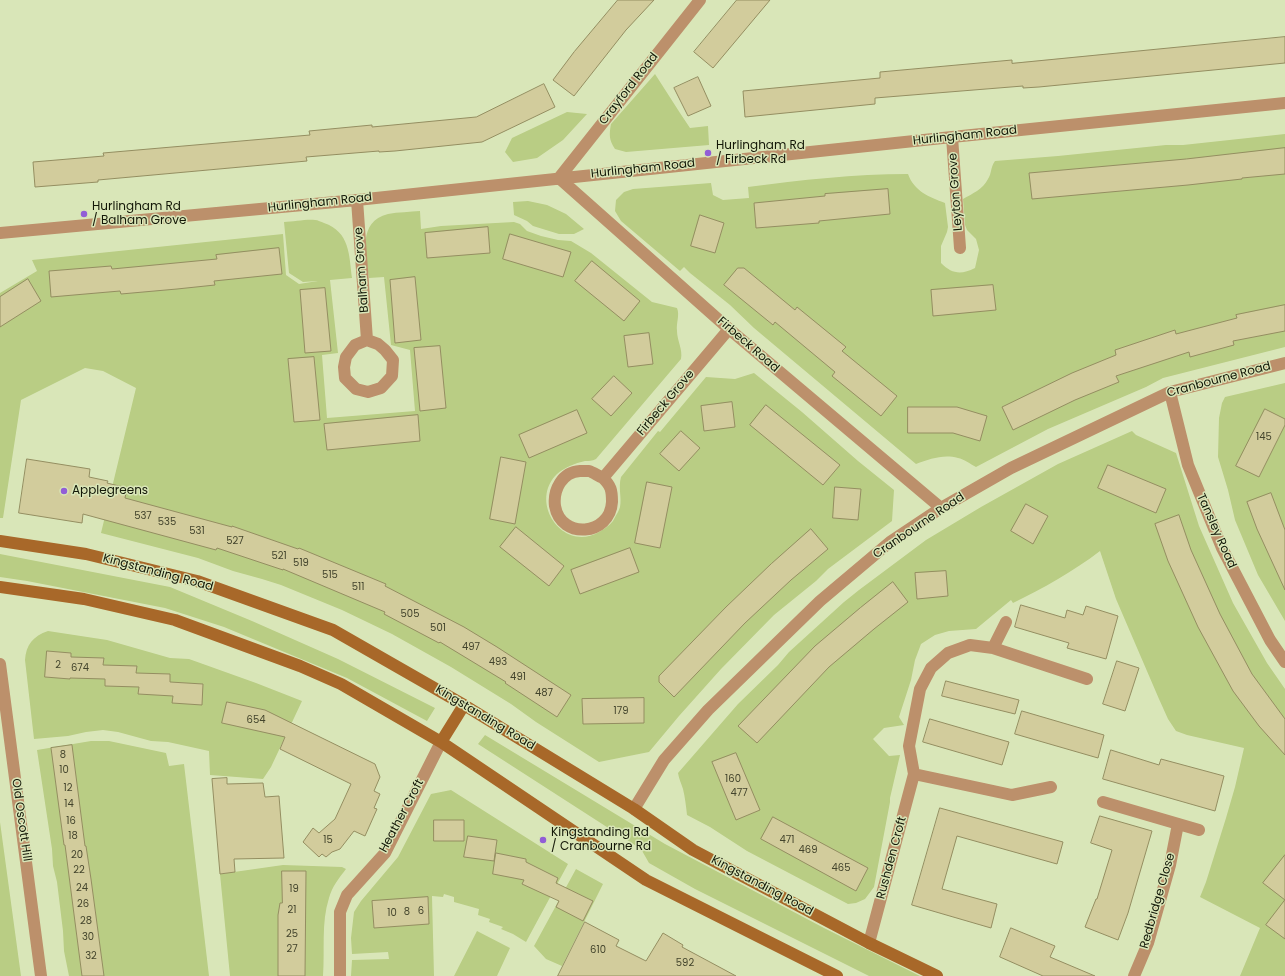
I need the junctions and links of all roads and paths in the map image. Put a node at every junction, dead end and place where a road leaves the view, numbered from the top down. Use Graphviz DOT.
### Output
graph roads {
  1 [pos="700,0"];
  2 [pos="1285,103"];
  3 [pos="952,137"];
  4 [pos="559,178"];
  5 [pos="357,200"];
  6 [pos="0,233"];
  7 [pos="960,248"];
  8 [pos="729,329"];
  9 [pos="367,340"];
  10 [pos="1285,363"];
  11 [pos="1170,392"];
  12 [pos="603,478"];
  13 [pos="941,508"];
  14 [pos="0,541"];
  15 [pos="0,587"];
  16 [pos="1006,622"];
  17 [pos="994,648"];
  18 [pos="1285,662"];
  19 [pos="0,664"];
  20 [pos="1087,679"];
  21 [pos="464,705"];
  22 [pos="441,742"];
  23 [pos="914,774"];
  24 [pos="1051,787"];
  25 [pos="1103,802"];
  26 [pos="634,809"];
  27 [pos="1178,824"];
  28 [pos="1199,830"];
  29 [pos="869,943"];
  30 [pos="832,975"];
  31 [pos="41,976"];
  32 [pos="340,976"];
  33 [pos="937,976"];
  34 [pos="1134,976"];
  1 -- 4 [label="street, Crayford Road"];
  2 -- 3 [label="street, Hurlingham Road"];
  3 -- 4 [label="street, Hurlingham Road"];
  3 -- 7 [label="street, Leyton Grove"];
  4 -- 5 [label="street, Hurlingham Road"];
  4 -- 8 [label="street, Firbeck Road"];
  5 -- 6 [label="street, Hurlingham Road"];
  5 -- 9 [label="street, Balham Grove"];
  8 -- 12 [label="street, Firbeck Grove"];
  8 -- 13 [label="street, Firbeck Road"];
  9 -- 9 [label="street"];
  10 -- 11 [label="street, Cranbourne Road"];
  11 -- 13 [label="street, Cranbourne Road"];
  11 -- 18 [label="street, Tansley Road"];
  12 -- 12 [label="street"];
  13 -- 26 [label="street, Cranbourne Road"];
  14 -- 21 [label="main road, Kingstanding Road"];
  15 -- 22 [label="main road"];
  16 -- 17 [label="street"];
  17 -- 20 [label="street, Rushden Croft"];
  17 -- 23 [label="street, Rushden Croft"];
  19 -- 31 [label="street, Old Oscott Hill"];
  21 -- 22 [label="main road"];
  21 -- 26 [label="main road, Kingstanding Road"];
  22 -- 30 [label="main road"];
  22 -- 32 [label="street, Heather Croft"];
  23 -- 24 [label="street"];
  23 -- 29 [label="street, Rushden Croft"];
  25 -- 27 [label="street"];
  26 -- 29 [label="main road, Kingstanding Road"];
  27 -- 28 [label="street"];
  27 -- 34 [label="street, Redbridge Close"];
  29 -- 33 [label="main road, Kingstanding Road"];
}
